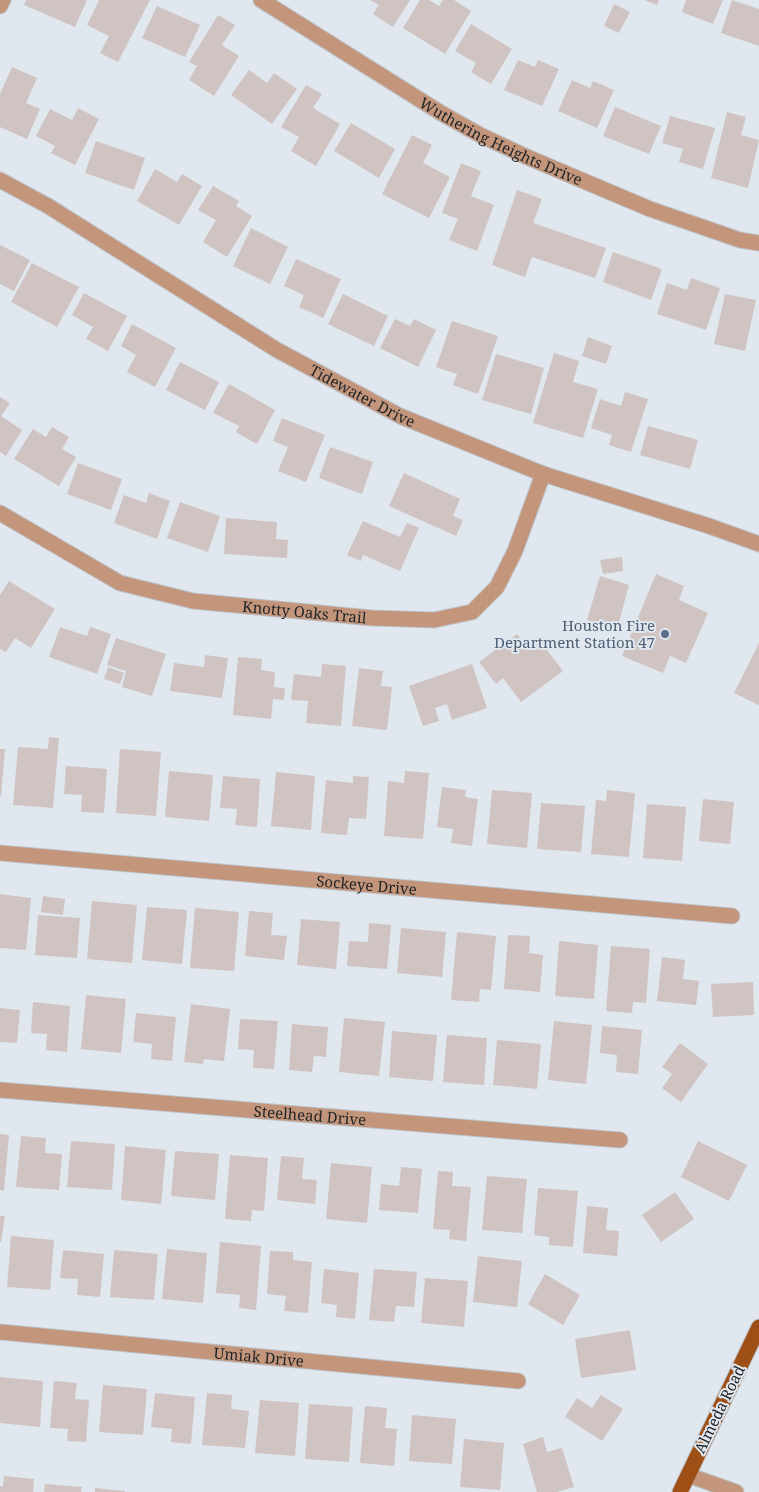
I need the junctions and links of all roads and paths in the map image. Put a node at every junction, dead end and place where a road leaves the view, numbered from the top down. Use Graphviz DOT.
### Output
graph roads {
  1 [pos="3,0"];
  2 [pos="261,0"];
  3 [pos="0,6"];
  4 [pos="0,180"];
  5 [pos="759,243"];
  6 [pos="543,474"];
  7 [pos="0,513"];
  8 [pos="759,544"];
  9 [pos="0,852"];
  10 [pos="732,916"];
  11 [pos="0,1090"];
  12 [pos="620,1140"];
  13 [pos="759,1327"];
  14 [pos="0,1332"];
  15 [pos="518,1381"];
  16 [pos="688,1475"];
  17 [pos="680,1492"];
  18 [pos="736,1492"];
  1 -- 3 [label="street"];
  2 -- 5 [label="street, Wuthering Heights Drive"];
  4 -- 6 [label="street, Tidewater Drive"];
  6 -- 7 [label="street, Knotty Oaks Trail"];
  6 -- 8 [label="street, Tidewater Drive"];
  9 -- 10 [label="street, Sockeye Drive"];
  11 -- 12 [label="street, Steelhead Drive"];
  13 -- 16 [label="main road, Almeda Road"];
  14 -- 15 [label="street, Umiak Drive"];
  16 -- 17 [label="main road, Almeda Road"];
  16 -- 18 [label="street"];
}
